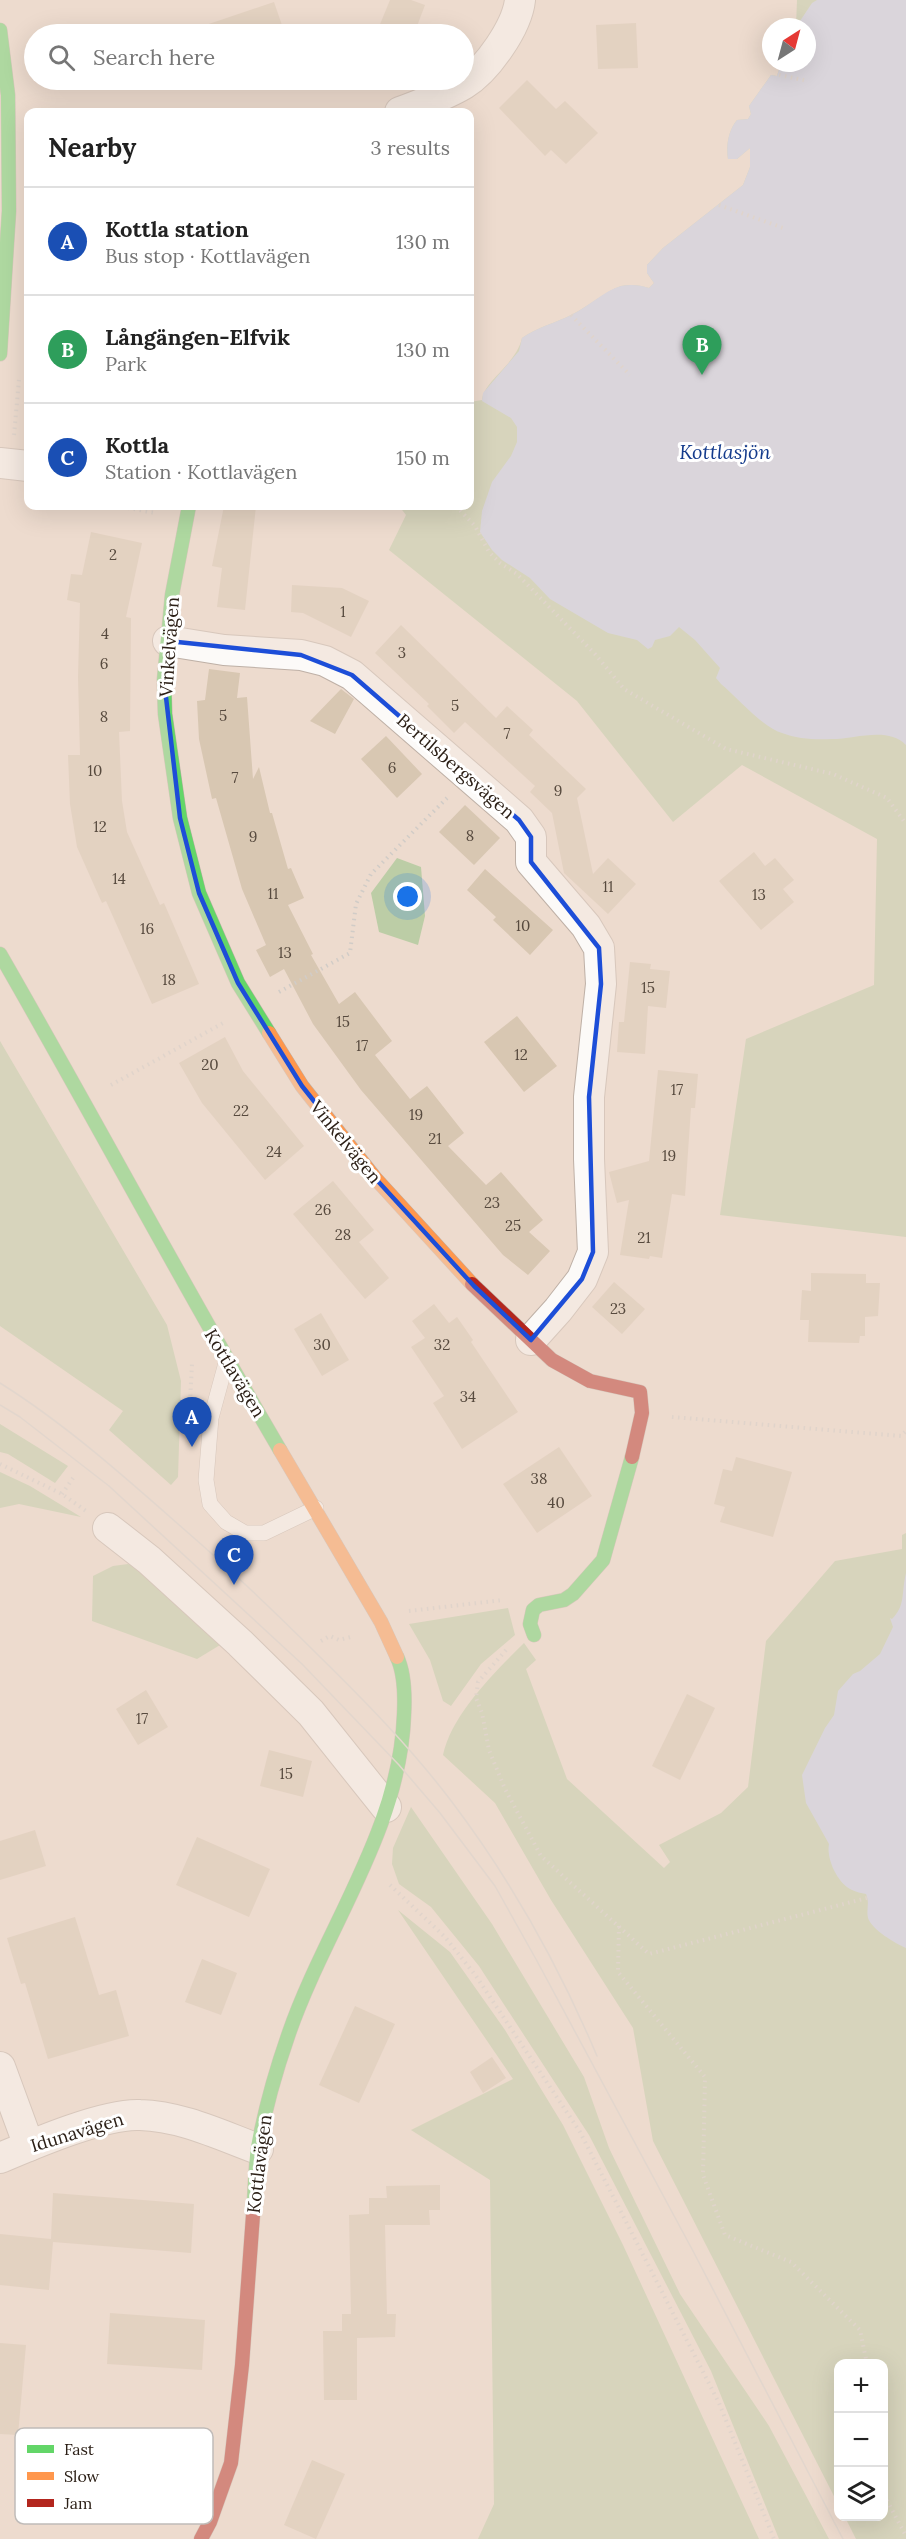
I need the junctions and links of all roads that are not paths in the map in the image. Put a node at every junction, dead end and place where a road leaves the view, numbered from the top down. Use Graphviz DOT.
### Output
graph roads {
  1 [pos="520,0"];
  2 [pos="0,30"];
  3 [pos="474,75"];
  4 [pos="450,90"];
  5 [pos="409,108"];
  6 [pos="4,212"];
  7 [pos="0,354"];
  8 [pos="0,463"];
  9 [pos="24,466"];
  10 [pos="188,511"];
  11 [pos="168,640"];
  12 [pos="0,954"];
  13 [pos="531,1340"];
  14 [pos="227,1360"];
  15 [pos="316,1508"];
  16 [pos="108,1528"];
  17 [pos="532,1629"];
  18 [pos="386,1807"];
  19 [pos="0,2067"];
  20 [pos="29,2146"];
  21 [pos="258,2149"];
  22 [pos="0,2158"];
  23 [pos="213,2514"];
  24 [pos="209,2524"];
  25 [pos="201,2539"];
  1 -- 3 [label="street"];
  2 -- 6 [label="street"];
  4 -- 5 [label="street"];
  6 -- 7 [label="street"];
  8 -- 9 [label="street"];
  10 -- 11 [label="street, Vinkelvägen"];
  11 -- 13 [label="street, Vinkelvägen"];
  11 -- 13 [label="street, Bertilsbergsvägen"];
  12 -- 14 [label="street, Kottlavägen"];
  13 -- 17 [label="street, Vinkelvägen"];
  14 -- 15 [label="street, Kottlavägen"];
  14 -- 15 [label="lane"];
  15 -- 18 [label="street, Kottlavägen"];
  16 -- 18 [label="street"];
  18 -- 21 [label="street, Kottlavägen"];
  19 -- 20 [label="street"];
  20 -- 21 [label="street, Idunavägen"];
  20 -- 22 [label="street, Idunavägen"];
  21 -- 23 [label="street, Kottlavägen"];
  24 -- 25 [label="street, Kottlavägen"];
}
